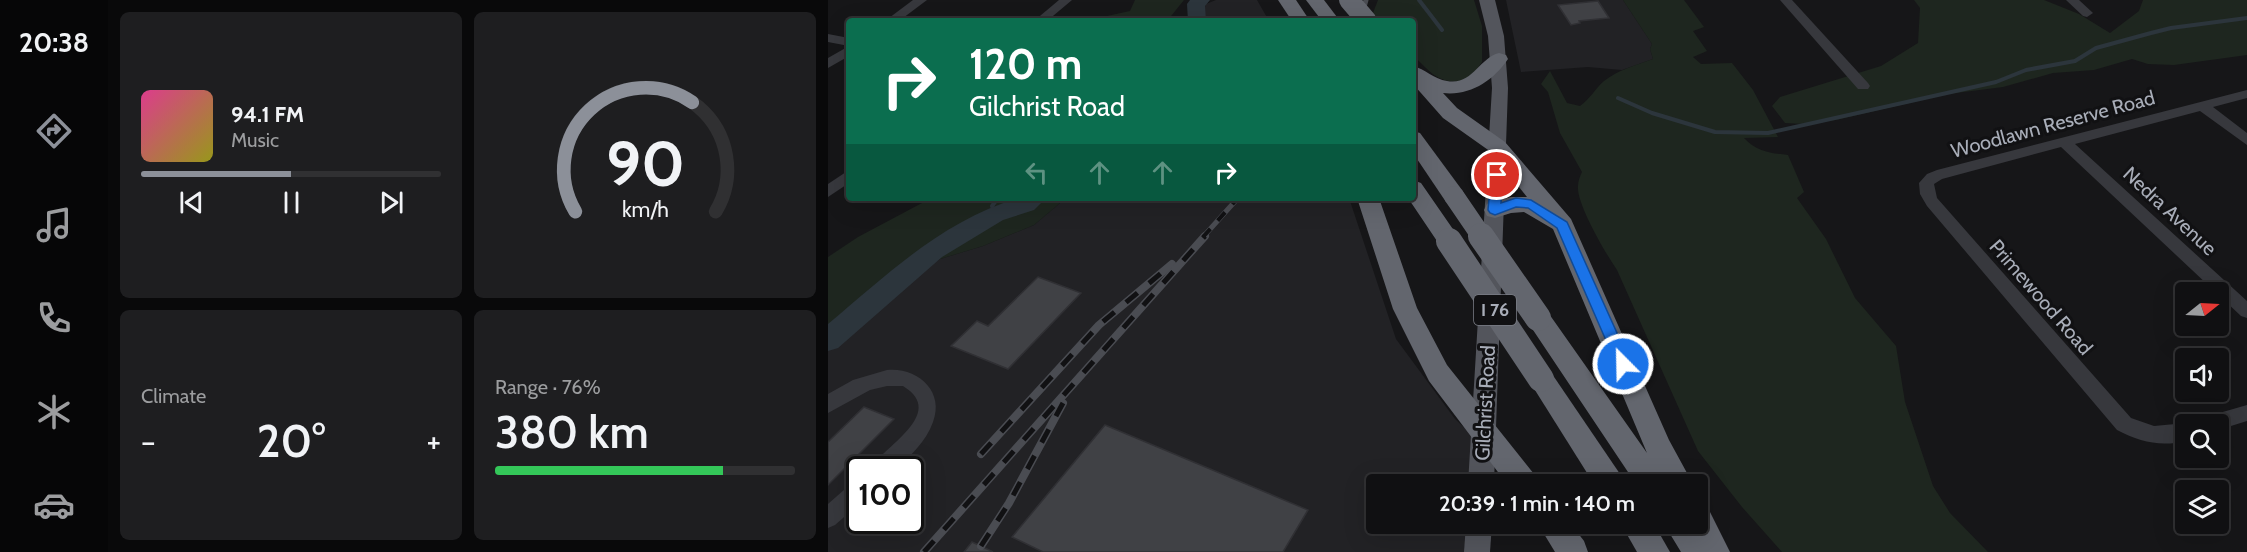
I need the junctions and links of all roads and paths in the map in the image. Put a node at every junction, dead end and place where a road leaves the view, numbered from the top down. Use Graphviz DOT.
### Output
graph roads {
  1 [pos="921,0"];
  2 [pos="1066,0"];
  3 [pos="1316,0"];
  4 [pos="1349,0"];
  5 [pos="1487,0"];
  6 [pos="1786,0"];
  7 [pos="2072,0"];
  8 [pos="2087,13"];
  9 [pos="895,18"];
  10 [pos="1044,18"];
  11 [pos="1328,18"];
  12 [pos="1364,18"];
  13 [pos="828,38"];
  14 [pos="846,41"];
  15 [pos="846,52"];
  16 [pos="1499,59"];
  17 [pos="828,64"];
  18 [pos="1416,74"];
  19 [pos="1416,75"];
  20 [pos="1863,86"];
  21 [pos="2247,94"];
  22 [pos="2201,105"];
  23 [pos="2247,140"];
  24 [pos="1416,142"];
  25 [pos="2064,142"];
  26 [pos="1498,147"];
  27 [pos="846,177"];
  28 [pos="828,192"];
  29 [pos="1416,192"];
  30 [pos="1369,201"];
  31 [pos="1495,210"];
  32 [pos="1563,225"];
  33 [pos="1954,228"];
  34 [pos="2247,311"];
  35 [pos="830,400"];
  36 [pos="2247,412"];
  37 [pos="2229,418"];
  38 [pos="1484,430"];
  39 [pos="2175,434"];
  40 [pos="894,456"];
  41 [pos="1482,474"];
  42 [pos="1517,474"];
  43 [pos="1603,474"];
  44 [pos="1645,474"];
  45 [pos="1673,474"];
  46 [pos="846,502"];
  47 [pos="828,518"];
  48 [pos="1478,534"];
  49 [pos="1560,534"];
  50 [pos="1643,534"];
  51 [pos="1686,534"];
  52 [pos="1705,534"];
  53 [pos="1477,552"];
  54 [pos="1573,552"];
  55 [pos="1655,552"];
  56 [pos="1699,552"];
  57 [pos="1715,552"];
  1 -- 9 [label="street"];
  2 -- 10 [label="street"];
  3 -- 11 [label="highway"];
  4 -- 12 [label="highway, bridge"];
  5 -- 16 [label="main road, Gilchrist Road"];
  6 -- 20 [label="street"];
  7 -- 8 [label="street"];
  13 -- 14 [label="street"];
  15 -- 17 [label="street"];
  16 -- 18 [label="highway"];
  16 -- 26 [label="main road, Gilchrist Road"];
  19 -- 26 [label="highway"];
  21 -- 22 [label="street, Woodlawn Reserve Road"];
  22 -- 23 [label="street"];
  22 -- 25 [label="street, Woodlawn Reserve Road"];
  24 -- 44 [label="highway, I 76, bridge"];
  25 -- 33 [label="street, Woodlawn Reserve Road"];
  25 -- 34 [label="street, Nedra Avenue"];
  26 -- 31 [label="main road, Gilchrist Road"];
  26 -- 32 [label="highway"];
  27 -- 28 [label="street"];
  29 -- 43 [label="highway, I 76, bridge"];
  30 -- 38 [label="highway"];
  31 -- 32 [label="highway"];
  31 -- 38 [label="main road, Gilchrist Road"];
  32 -- 45 [label="highway"];
  33 -- 39 [label="street, Primewood Road"];
  35 -- 40 [label="street"];
  36 -- 37 [label="street"];
  38 -- 41 [label="main road, Gilchrist Road"];
  38 -- 42 [label="highway"];
  46 -- 47 [label="street"];
  48 -- 53 [label="main road"];
  49 -- 54 [label="highway"];
  50 -- 55 [label="highway"];
  51 -- 56 [label="highway"];
  52 -- 57 [label="highway"];
}
